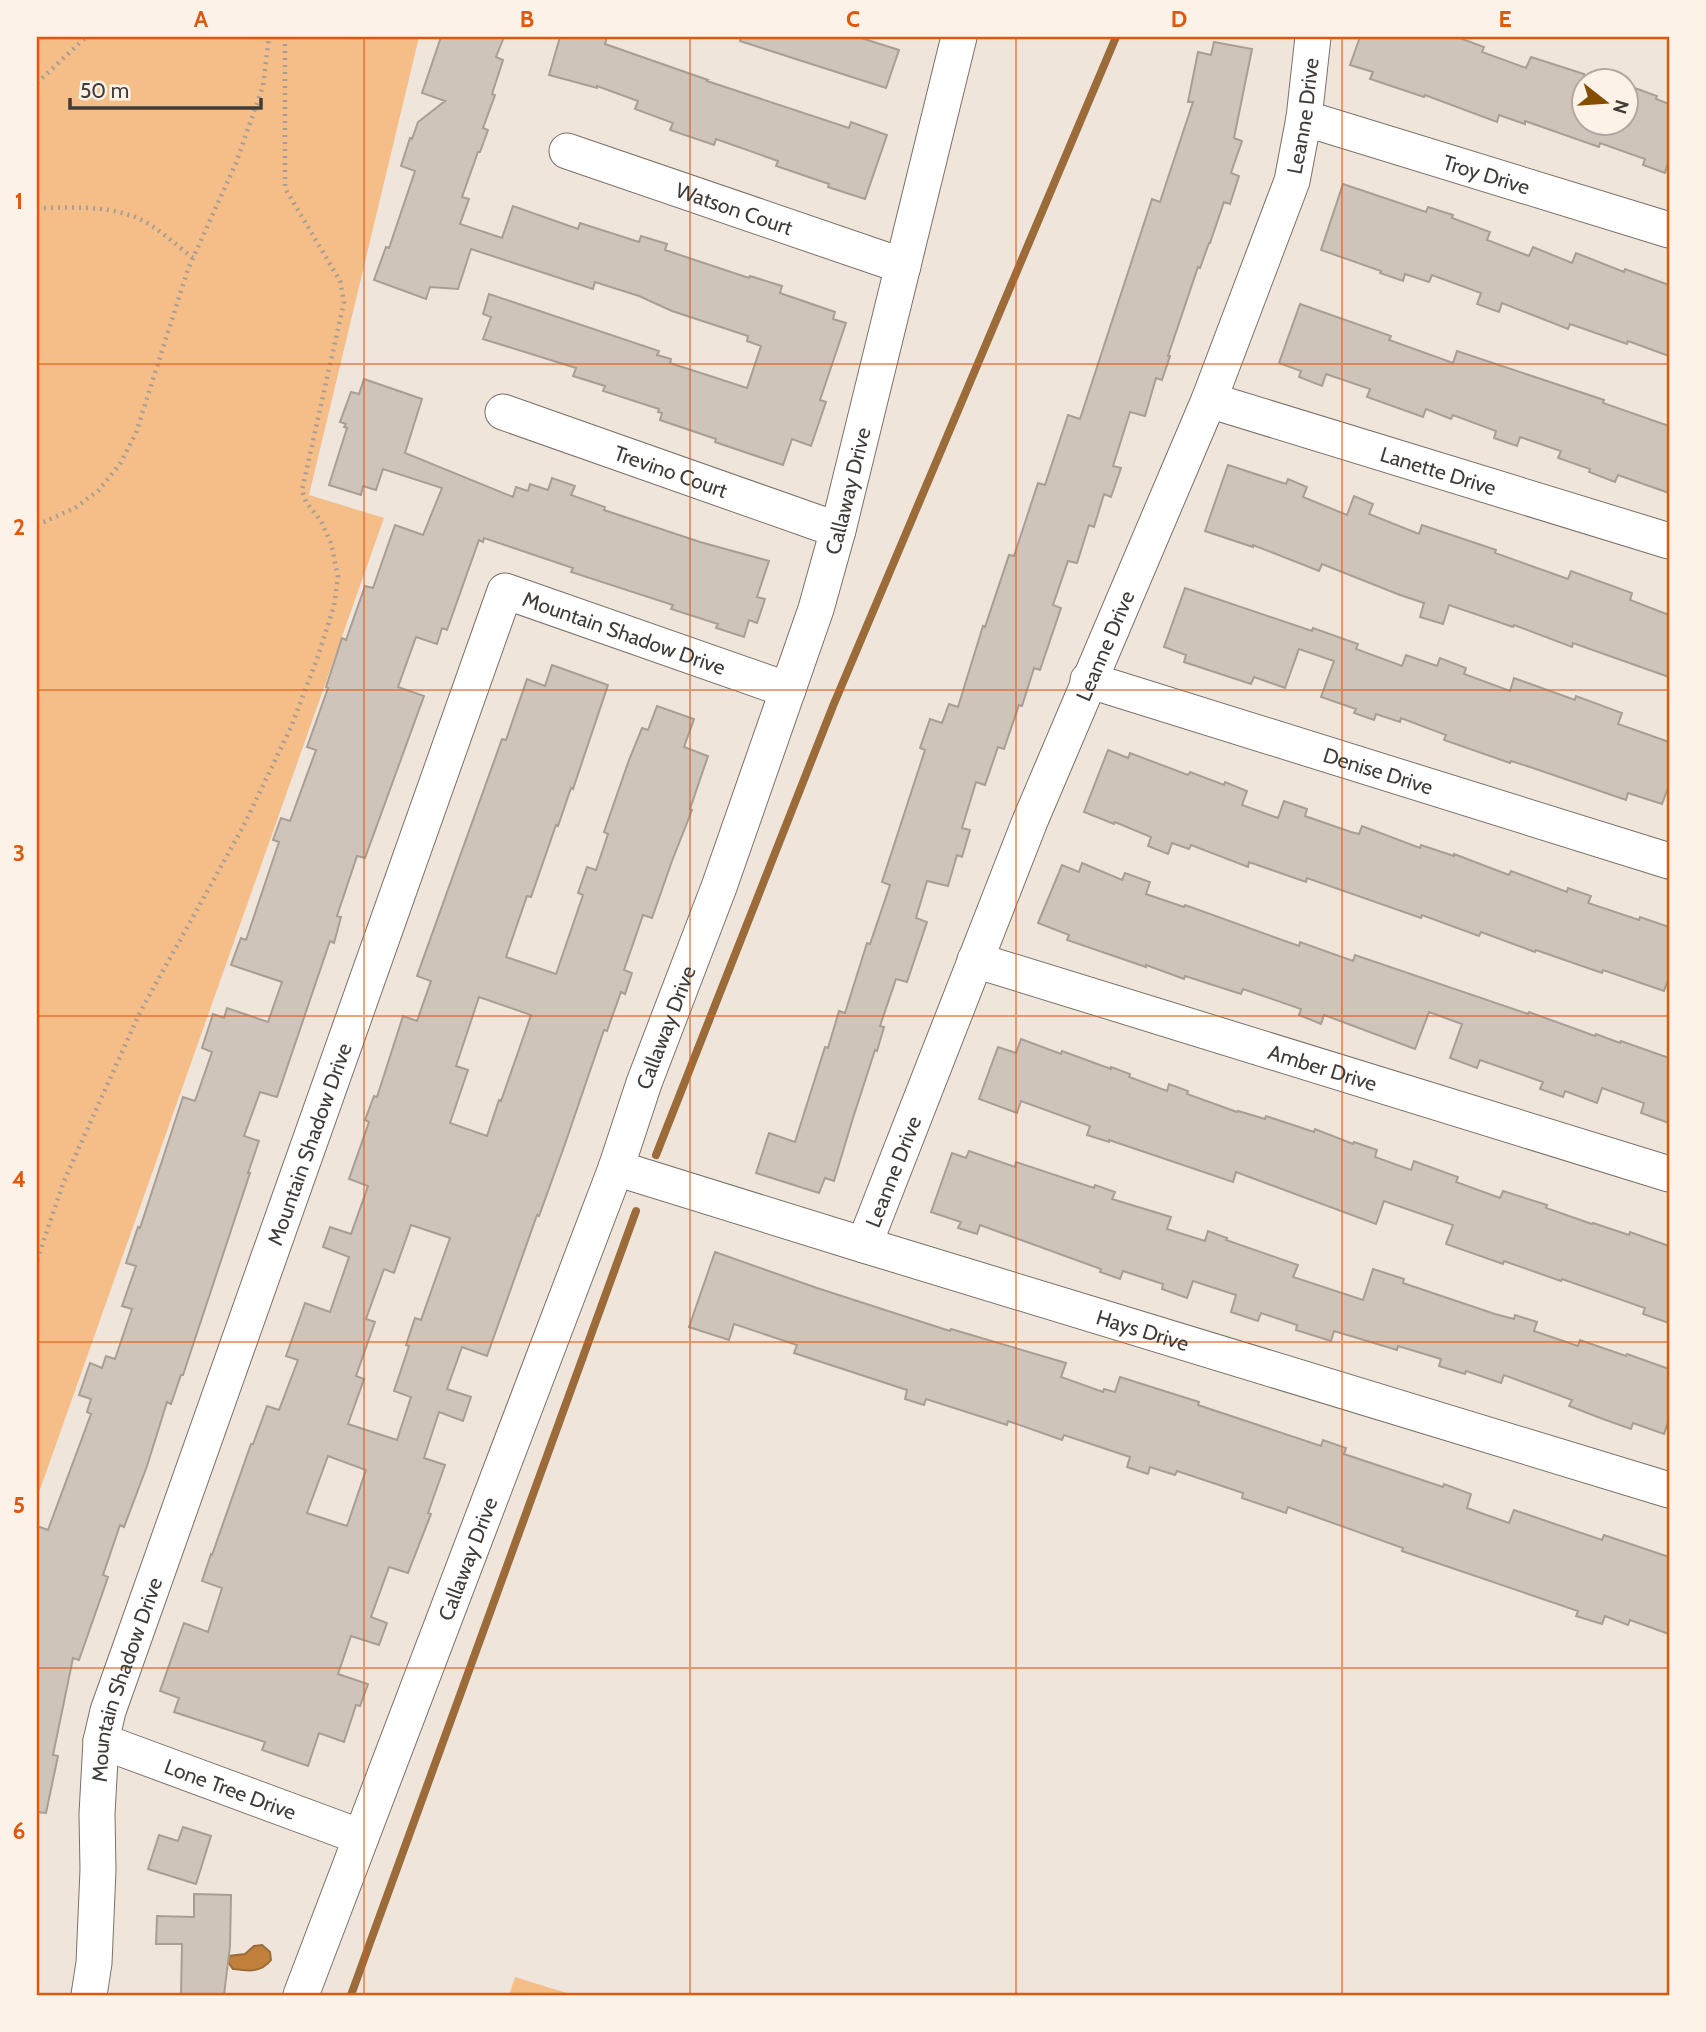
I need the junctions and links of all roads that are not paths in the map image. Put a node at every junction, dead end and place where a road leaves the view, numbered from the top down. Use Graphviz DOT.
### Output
graph roads {
  1 [pos="958,37"];
  2 [pos="1313,37"];
  3 [pos="1304,118"];
  4 [pos="567,151"];
  5 [pos="1669,229"];
  6 [pos="903,266"];
  7 [pos="1209,400"];
  8 [pos="503,412"];
  9 [pos="838,530"];
  10 [pos="1669,541"];
  11 [pos="1088,680"];
  12 [pos="788,690"];
  13 [pos="1669,860"];
  14 [pos="975,960"];
  15 [pos="615,1168"];
  16 [pos="1669,1174"];
  17 [pos="864,1245"];
  18 [pos="1669,1490"];
  19 [pos="101,1741"];
  20 [pos="361,1837"];
  21 [pos="89,1995"];
  22 [pos="301,1995"];
  1 -- 6 [label="street, Callaway Drive"];
  2 -- 3 [label="street, Leanne Drive"];
  3 -- 5 [label="street, Troy Drive"];
  3 -- 7 [label="street, Leanne Drive"];
  4 -- 6 [label="street, Watson Court"];
  6 -- 9 [label="street, Callaway Drive"];
  7 -- 10 [label="street, Lanette Drive"];
  7 -- 11 [label="street, Leanne Drive"];
  8 -- 9 [label="street, Trevino Court"];
  9 -- 12 [label="street, Callaway Drive"];
  11 -- 13 [label="street, Denise Drive"];
  11 -- 14 [label="street, Leanne Drive"];
  12 -- 15 [label="street, Callaway Drive"];
  12 -- 19 [label="street, Mountain Shadow Drive"];
  14 -- 16 [label="street, Amber Drive"];
  14 -- 17 [label="street, Leanne Drive"];
  15 -- 17 [label="street, Hays Drive"];
  15 -- 20 [label="street, Callaway Drive"];
  17 -- 18 [label="street, Hays Drive"];
  19 -- 20 [label="street, Lone Tree Drive"];
  19 -- 21 [label="street, Mountain Shadow Drive"];
  20 -- 22 [label="street, Callaway Drive"];
}
